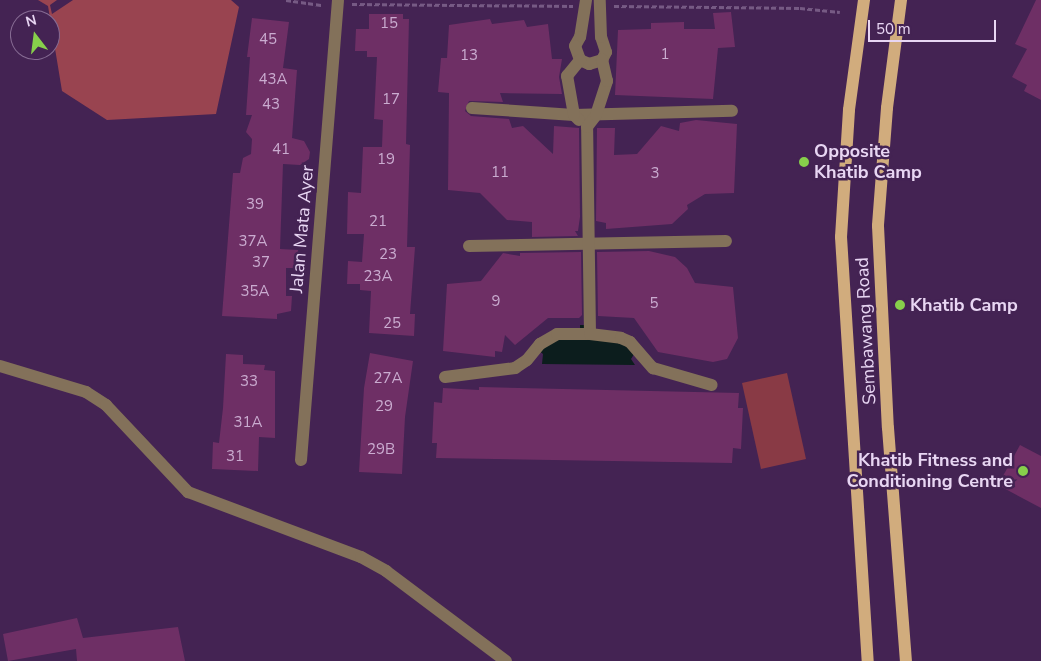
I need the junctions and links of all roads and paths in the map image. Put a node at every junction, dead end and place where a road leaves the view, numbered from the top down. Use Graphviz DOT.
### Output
graph roads {
  1 [pos="286,0"];
  2 [pos="864,0"];
  3 [pos="896,0"];
  4 [pos="901,0"];
  5 [pos="338,3"];
  6 [pos="585,3"];
  7 [pos="600,3"];
  8 [pos="840,12"];
  9 [pos="580,60"];
  10 [pos="602,60"];
  11 [pos="472,108"];
  12 [pos="732,111"];
  13 [pos="574,115"];
  14 [pos="596,115"];
  15 [pos="587,127"];
  16 [pos="726,241"];
  17 [pos="589,244"];
  18 [pos="468,246"];
  19 [pos="590,334"];
  20 [pos="0,366"];
  21 [pos="445,377"];
  22 [pos="712,385"];
  23 [pos="301,460"];
  24 [pos="506,661"];
  25 [pos="868,661"];
  26 [pos="906,661"];
  1 -- 5 [label="path"];
  2 -- 25 [label="main road, Sembawang Road"];
  3 -- 4 [label="street"];
  4 -- 26 [label="main road, Sembawang Road"];
  5 -- 6 [label="path"];
  5 -- 23 [label="street, Jalan Mata Ayer"];
  6 -- 9 [label="street"];
  7 -- 8 [label="path"];
  7 -- 10 [label="street"];
  9 -- 10 [label="street"];
  9 -- 13 [label="street"];
  10 -- 14 [label="street"];
  11 -- 13 [label="street"];
  12 -- 14 [label="street"];
  13 -- 14 [label="street"];
  13 -- 15 [label="street"];
  14 -- 15 [label="street"];
  15 -- 17 [label="street"];
  16 -- 17 [label="street"];
  17 -- 18 [label="street"];
  17 -- 19 [label="street"];
  19 -- 21 [label="street"];
  19 -- 22 [label="street"];
  20 -- 24 [label="street"];
}
